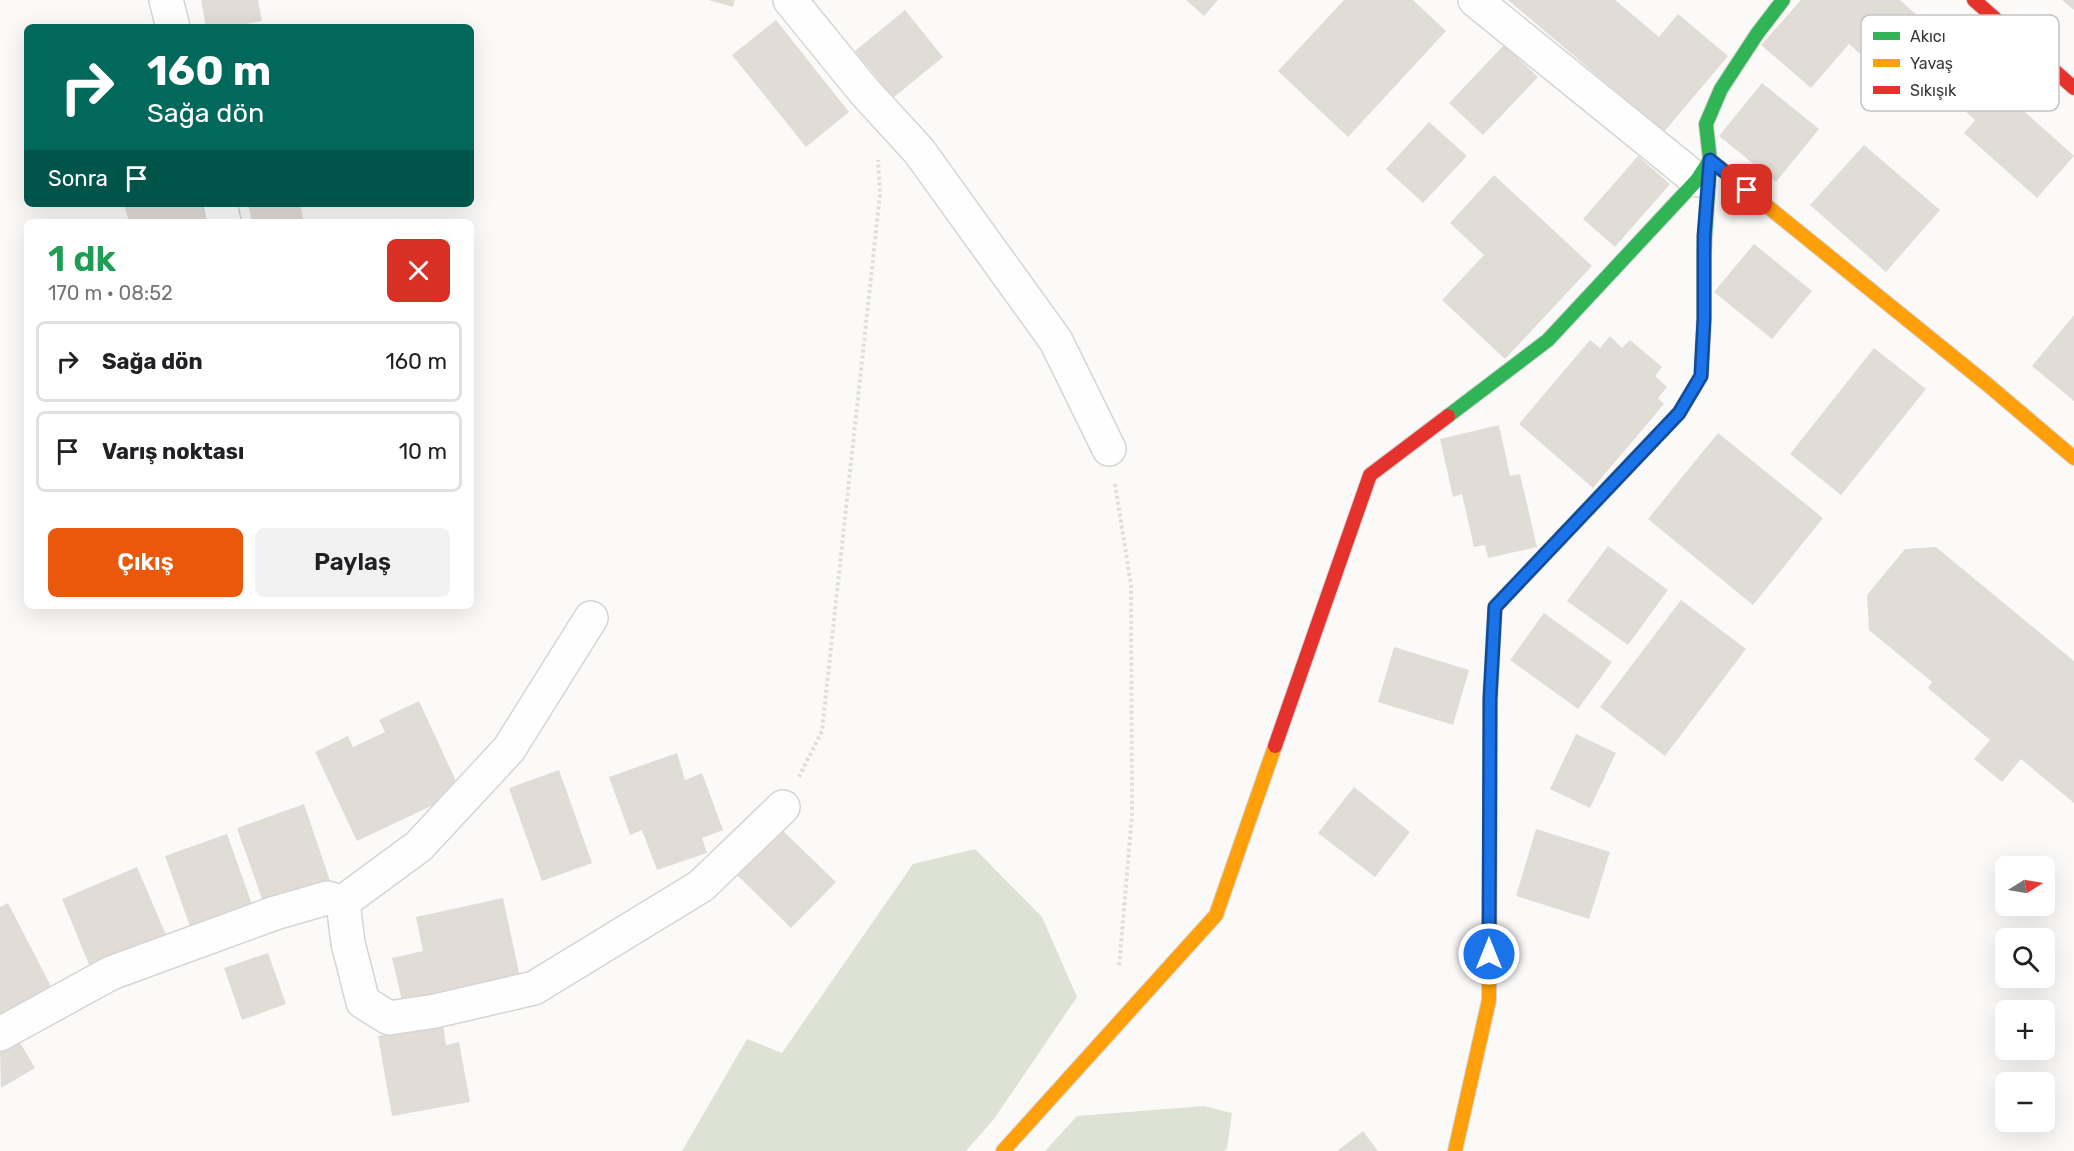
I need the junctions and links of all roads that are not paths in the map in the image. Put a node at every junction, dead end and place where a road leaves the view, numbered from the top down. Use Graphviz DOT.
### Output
graph roads {
  1 [pos="166,0"];
  2 [pos="790,0"];
  3 [pos="1475,0"];
  4 [pos="1782,0"];
  5 [pos="1974,0"];
  6 [pos="1991,15"];
  7 [pos="173,24"];
  8 [pos="2059,75"];
  9 [pos="2074,88"];
  10 [pos="1703,170"];
  11 [pos="1109,449"];
  12 [pos="2074,458"];
  13 [pos="591,618"];
  14 [pos="783,807"];
  15 [pos="343,902"];
  16 [pos="0,1034"];
  17 [pos="1003,1151"];
  18 [pos="1455,1151"];
  1 -- 7 [label="street"];
  2 -- 11 [label="street"];
  3 -- 10 [label="street"];
  4 -- 10 [label="street"];
  5 -- 6 [label="street"];
  8 -- 9 [label="street"];
  10 -- 12 [label="street"];
  10 -- 17 [label="street"];
  10 -- 18 [label="street"];
  13 -- 15 [label="street"];
  14 -- 15 [label="street"];
  15 -- 16 [label="street"];
}
